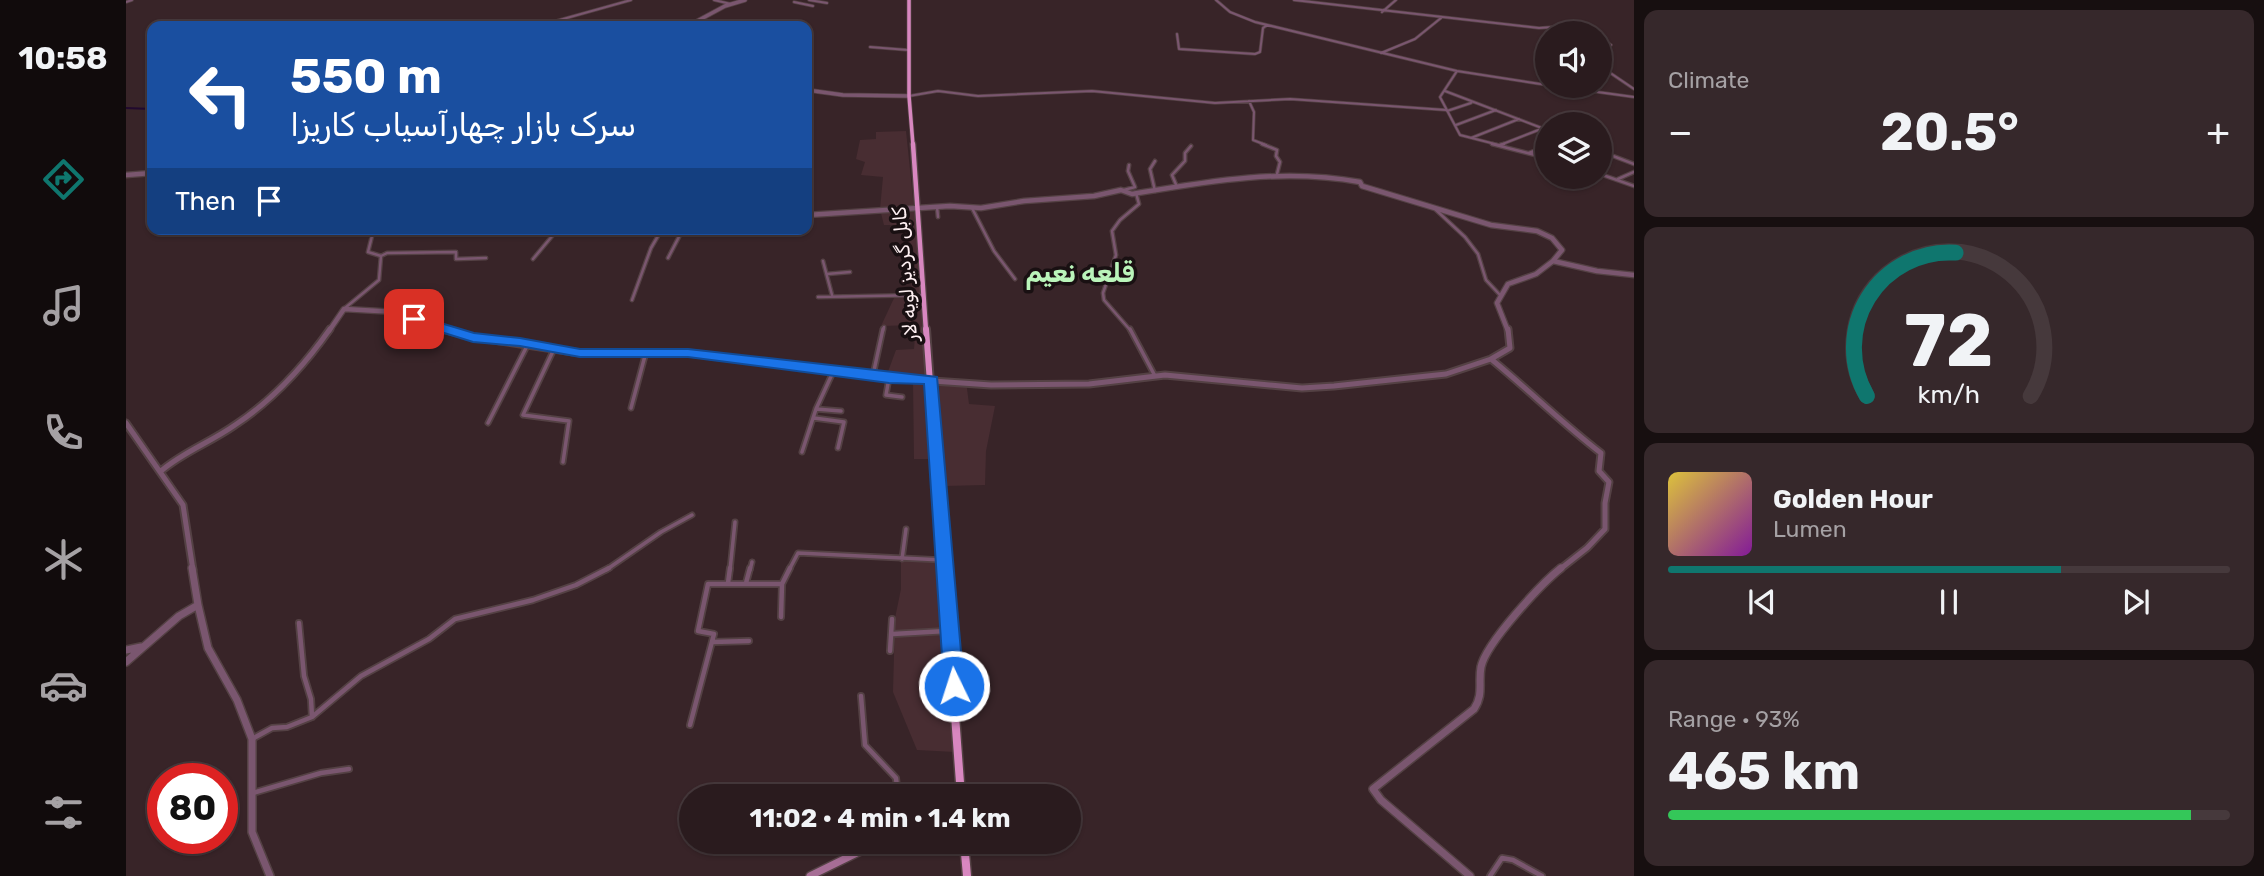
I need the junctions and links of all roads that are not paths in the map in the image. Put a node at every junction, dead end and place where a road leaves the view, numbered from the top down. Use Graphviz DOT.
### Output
graph roads {
  1 [pos="631,0"];
  2 [pos="714,0"];
  3 [pos="745,0"];
  4 [pos="808,0"];
  5 [pos="909,0"];
  6 [pos="1216,0"];
  7 [pos="1294,0"];
  8 [pos="1396,0"];
  9 [pos="794,2"];
  10 [pos="827,3"];
  11 [pos="598,4"];
  12 [pos="732,4"];
  13 [pos="800,4"];
  14 [pos="608,5"];
  15 [pos="813,6"];
  16 [pos="1381,12"];
  17 [pos="1441,18"];
  18 [pos="555,21"];
  19 [pos="698,21"];
  20 [pos="1267,25"];
  21 [pos="1535,28"];
  22 [pos="1177,34"];
  23 [pos="870,47"];
  24 [pos="908,50"];
  25 [pos="1381,53"];
  26 [pos="1457,71"];
  27 [pos="1612,74"];
  28 [pos="1535,83"];
  29 [pos="1634,89"];
  30 [pos="1445,90"];
  31 [pos="812,91"];
  32 [pos="1612,94"];
  33 [pos="909,96"];
  34 [pos="1634,97"];
  35 [pos="1249,102"];
  36 [pos="1474,102"];
  37 [pos="1496,110"];
  38 [pos="1446,111"];
  39 [pos="1519,119"];
  40 [pos="1456,125"];
  41 [pos="1535,126"];
  42 [pos="1535,133"];
  43 [pos="1469,139"];
  44 [pos="1191,146"];
  45 [pos="1498,146"];
  46 [pos="1535,150"];
  47 [pos="1527,153"];
  48 [pos="1535,155"];
  49 [pos="1612,156"];
  50 [pos="1155,160"];
  51 [pos="1634,164"];
  52 [pos="1129,165"];
  53 [pos="1634,172"];
  54 [pos="147,173"];
  55 [pos="1277,174"];
  56 [pos="126,175"];
  57 [pos="1612,178"];
  58 [pos="1616,180"];
  59 [pos="1634,186"];
  60 [pos="1177,187"];
  61 [pos="1124,190"];
  62 [pos="1154,191"];
  63 [pos="1136,193"];
  64 [pos="1391,193"];
  65 [pos="937,207"];
  66 [pos="972,208"];
  67 [pos="917,210"];
  68 [pos="812,215"];
  69 [pos="938,217"];
  70 [pos="370,235"];
  71 [pos="553,235"];
  72 [pos="659,235"];
  73 [pos="680,235"];
  74 [pos="382,256"];
  75 [pos="486,258"];
  76 [pos="533,258"];
  77 [pos="668,258"];
  78 [pos="823,261"];
  79 [pos="1553,261"];
  80 [pos="850,272"];
  81 [pos="826,274"];
  82 [pos="1634,275"];
  83 [pos="1015,279"];
  84 [pos="832,295"];
  85 [pos="923,295"];
  86 [pos="1501,296"];
  87 [pos="818,297"];
  88 [pos="632,300"];
  89 [pos="344,309"];
  90 [pos="884,327"];
  91 [pos="528,344"];
  92 [pos="555,349"];
  93 [pos="646,351"];
  94 [pos="1491,359"];
  95 [pos="834,370"];
  96 [pos="873,375"];
  97 [pos="1155,376"];
  98 [pos="889,378"];
  99 [pos="932,380"];
  100 [pos="902,397"];
  101 [pos="631,408"];
  102 [pos="816,409"];
  103 [pos="841,411"];
  104 [pos="813,418"];
  105 [pos="126,423"];
  106 [pos="488,423"];
  107 [pos="838,448"];
  108 [pos="803,452"];
  109 [pos="563,462"];
  110 [pos="161,471"];
  111 [pos="692,515"];
  112 [pos="735,522"];
  113 [pos="906,529"];
  114 [pos="902,559"];
  115 [pos="945,559"];
  116 [pos="752,562"];
  117 [pos="727,583"];
  118 [pos="746,583"];
  119 [pos="782,584"];
  120 [pos="198,605"];
  121 [pos="780,617"];
  122 [pos="892,619"];
  123 [pos="299,623"];
  124 [pos="950,631"];
  125 [pos="893,634"];
  126 [pos="749,641"];
  127 [pos="712,642"];
  128 [pos="144,647"];
  129 [pos="126,650"];
  130 [pos="890,651"];
  131 [pos="126,662"];
  132 [pos="861,696"];
  133 [pos="312,717"];
  134 [pos="691,725"];
  135 [pos="252,739"];
  136 [pos="349,769"];
  137 [pos="897,784"];
  138 [pos="960,784"];
  139 [pos="251,793"];
  140 [pos="855,854"];
  141 [pos="965,854"];
  142 [pos="270,876"];
  143 [pos="810,876"];
  144 [pos="967,876"];
  145 [pos="1470,876"];
  146 [pos="1490,876"];
  147 [pos="1542,876"];
  1 -- 14 [label="street"];
  2 -- 12 [label="street"];
  3 -- 12 [label="street"];
  4 -- 10 [label="street"];
  4 -- 13 [label="street"];
  5 -- 24 [label="highway, کابل گردیز لویه لار"];
  6 -- 20 [label="street"];
  7 -- 16 [label="street"];
  8 -- 16 [label="street"];
  9 -- 13 [label="street"];
  11 -- 14 [label="street"];
  12 -- 19 [label="street"];
  13 -- 15 [label="street"];
  14 -- 18 [label="street"];
  16 -- 17 [label="street"];
  17 -- 21 [label="street"];
  17 -- 25 [label="street"];
  20 -- 22 [label="street"];
  20 -- 25 [label="street"];
  23 -- 24 [label="street"];
  24 -- 33 [label="highway, کابل گردیز لویه لار"];
  25 -- 26 [label="street"];
  26 -- 28 [label="street"];
  26 -- 30 [label="street"];
  27 -- 29 [label="street"];
  30 -- 36 [label="street"];
  30 -- 38 [label="street"];
  31 -- 33 [label="street"];
  32 -- 34 [label="street"];
  33 -- 35 [label="street"];
  33 -- 67 [label="highway, کابل گردیز لویه لار"];
  35 -- 38 [label="street"];
  35 -- 55 [label="street"];
  36 -- 37 [label="street"];
  36 -- 38 [label="street"];
  37 -- 39 [label="street"];
  37 -- 40 [label="street"];
  38 -- 40 [label="street"];
  39 -- 41 [label="street"];
  39 -- 43 [label="street"];
  40 -- 43 [label="street"];
  42 -- 45 [label="street"];
  43 -- 45 [label="street"];
  44 -- 60 [label="street"];
  45 -- 47 [label="street"];
  46 -- 47 [label="street"];
  47 -- 48 [label="street"];
  49 -- 51 [label="street"];
  50 -- 62 [label="street"];
  52 -- 61 [label="street"];
  53 -- 58 [label="street"];
  54 -- 56 [label="street"];
  55 -- 60 [label="street"];
  55 -- 64 [label="street"];
  57 -- 58 [label="street"];
  58 -- 59 [label="street"];
  60 -- 62 [label="street"];
  61 -- 63 [label="street"];
  61 -- 66 [label="street"];
  62 -- 63 [label="street"];
  63 -- 97 [label="street"];
  64 -- 79 [label="street"];
  64 -- 86 [label="street"];
  65 -- 66 [label="street"];
  65 -- 67 [label="street"];
  65 -- 69 [label="street"];
  66 -- 83 [label="street"];
  67 -- 68 [label="street"];
  67 -- 85 [label="highway, کابل گردیز لویه لار"];
  70 -- 74 [label="street"];
  71 -- 76 [label="street"];
  72 -- 88 [label="street"];
  73 -- 77 [label="street"];
  74 -- 75 [label="street"];
  74 -- 89 [label="street"];
  78 -- 81 [label="street"];
  79 -- 82 [label="street"];
  79 -- 86 [label="street"];
  80 -- 81 [label="street"];
  81 -- 84 [label="street"];
  84 -- 85 [label="street"];
  84 -- 87 [label="street"];
  85 -- 99 [label="highway, کابل گردیز لویه لار"];
  86 -- 94 [label="street"];
  89 -- 91 [label="street"];
  89 -- 110 [label="street"];
  90 -- 96 [label="street"];
  91 -- 92 [label="street"];
  91 -- 106 [label="street"];
  92 -- 93 [label="street"];
  92 -- 109 [label="street"];
  93 -- 95 [label="street"];
  93 -- 101 [label="street"];
  94 -- 97 [label="street"];
  94 -- 145 [label="street"];
  95 -- 96 [label="street"];
  95 -- 102 [label="street"];
  96 -- 98 [label="street"];
  97 -- 99 [label="street"];
  98 -- 99 [label="street"];
  98 -- 100 [label="street"];
  99 -- 115 [label="highway, کابل گردیز لویه لار"];
  102 -- 103 [label="street"];
  102 -- 104 [label="street"];
  104 -- 107 [label="street"];
  104 -- 108 [label="street"];
  105 -- 110 [label="street"];
  110 -- 120 [label="street"];
  111 -- 133 [label="street"];
  112 -- 117 [label="street"];
  113 -- 114 [label="street"];
  114 -- 115 [label="street"];
  114 -- 119 [label="street"];
  115 -- 124 [label="highway, کابل گردیز لویه لار"];
  116 -- 118 [label="street"];
  117 -- 118 [label="street"];
  117 -- 127 [label="street"];
  118 -- 119 [label="street"];
  119 -- 121 [label="street"];
  120 -- 128 [label="street"];
  120 -- 135 [label="street"];
  122 -- 125 [label="street"];
  123 -- 133 [label="street"];
  124 -- 125 [label="street"];
  124 -- 138 [label="highway, کابل گردیز لویه لار"];
  125 -- 130 [label="street"];
  126 -- 127 [label="street"];
  127 -- 134 [label="street"];
  128 -- 129 [label="street"];
  128 -- 131 [label="street"];
  132 -- 137 [label="street"];
  133 -- 135 [label="street"];
  135 -- 139 [label="street"];
  136 -- 139 [label="street"];
  139 -- 142 [label="street"];
  140 -- 143 [label="main road"];
  141 -- 144 [label="highway"];
  146 -- 147 [label="street"];
}
